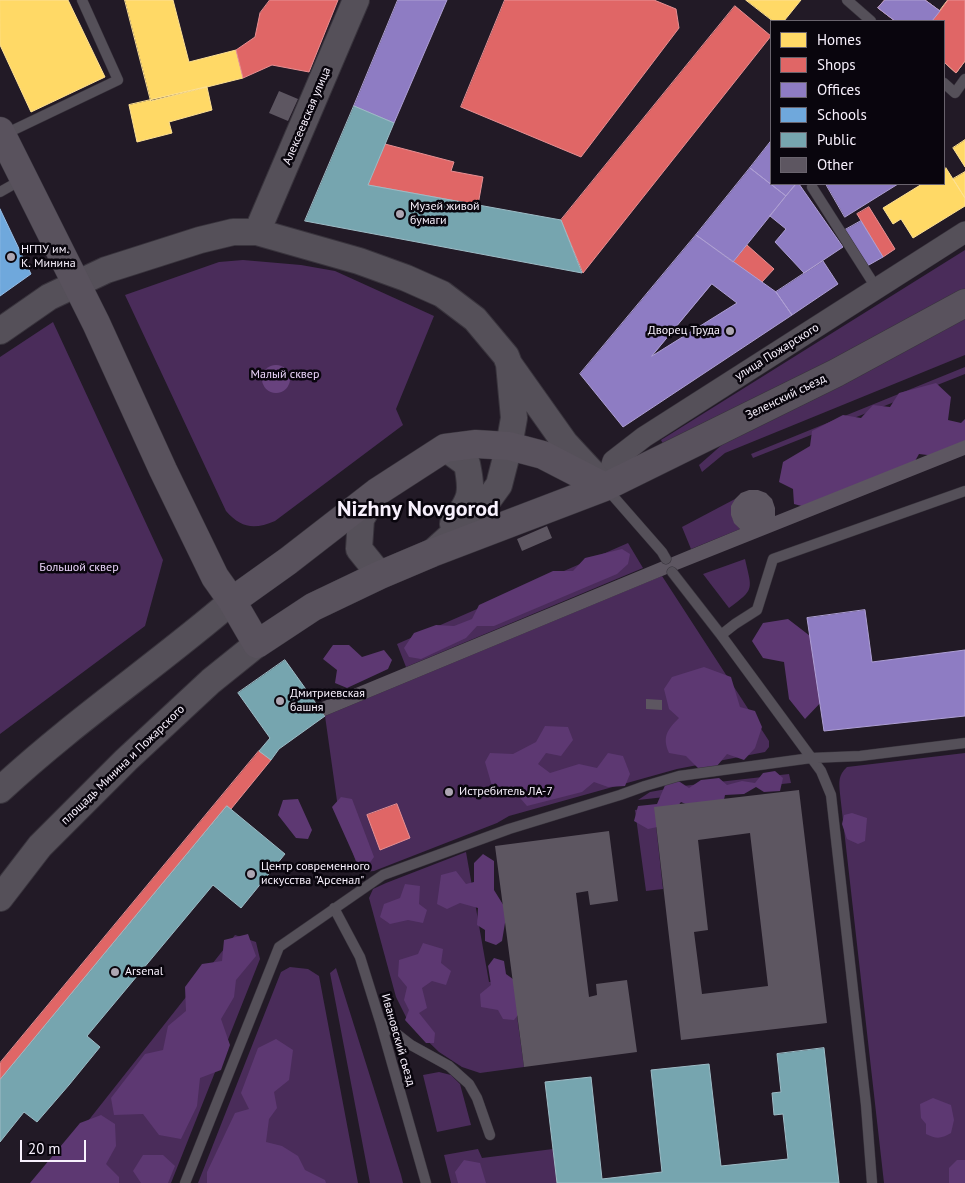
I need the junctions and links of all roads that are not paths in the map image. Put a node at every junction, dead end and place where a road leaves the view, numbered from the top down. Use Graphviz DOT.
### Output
graph roads {
  1 [pos="82,0"];
  2 [pos="356,0"];
  3 [pos="846,0"];
  4 [pos="870,20"];
  5 [pos="965,79"];
  6 [pos="945,84"];
  7 [pos="2,140"];
  8 [pos="24,179"];
  9 [pos="812,187"];
  10 [pos="0,192"];
  11 [pos="257,232"];
  12 [pos="965,232"];
  13 [pos="76,284"];
  14 [pos="877,289"];
  15 [pos="965,303"];
  16 [pos="0,331"];
  17 [pos="509,364"];
  18 [pos="509,446"];
  19 [pos="445,448"];
  20 [pos="605,487"];
  21 [pos="965,491"];
  22 [pos="377,492"];
  23 [pos="432,552"];
  24 [pos="666,559"];
  25 [pos="672,572"];
  26 [pos="380,575"];
  27 [pos="232,601"];
  28 [pos="721,635"];
  29 [pos="257,644"];
  30 [pos="965,744"];
  31 [pos="811,758"];
  32 [pos="0,790"];
  33 [pos="0,898"];
  34 [pos="334,908"];
  35 [pos="380,1021"];
  36 [pos="490,1135"];
  37 [pos="185,1183"];
  38 [pos="426,1183"];
  39 [pos="872,1183"];
  1 -- 7 [label="lane"];
  2 -- 11 [label="street, Алексеевская улица"];
  3 -- 4 [label="lane"];
  5 -- 6 [label="lane"];
  7 -- 8 [label="main road"];
  8 -- 10 [label="lane"];
  8 -- 13 [label="main road"];
  9 -- 14 [label="lane"];
  11 -- 13 [label="street, площадь Минина и Пожарского"];
  11 -- 17 [label="street, площадь Минина и Пожарского"];
  12 -- 14 [label="street, улица Пожарского"];
  13 -- 16 [label="street, площадь Минина и Пожарского"];
  13 -- 27 [label="main road"];
  14 -- 20 [label="street, улица Пожарского"];
  15 -- 20 [label="main road, Зеленский съезд"];
  17 -- 18 [label="street, площадь Минина и Пожарского"];
  17 -- 20 [label="street, площадь Минина и Пожарского"];
  18 -- 19 [label="main road"];
  18 -- 20 [label="main road"];
  18 -- 23 [label="street, площадь Минина и Пожарского"];
  19 -- 22 [label="main road"];
  19 -- 23 [label="street, площадь Минина и Пожарского"];
  20 -- 23 [label="main road, площадь Минина и Пожарского"];
  20 -- 24 [label="lane"];
  21 -- 28 [label="lane"];
  22 -- 26 [label="street"];
  22 -- 27 [label="main road"];
  23 -- 26 [label="main road, площадь Минина и Пожарского"];
  25 -- 28 [label="lane"];
  26 -- 29 [label="main road, площадь Минина и Пожарского"];
  27 -- 29 [label="main road"];
  27 -- 32 [label="street"];
  28 -- 31 [label="lane"];
  29 -- 33 [label="street, площадь Минина и Пожарского"];
  30 -- 31 [label="lane"];
  31 -- 34 [label="lane"];
  31 -- 39 [label="lane"];
  34 -- 35 [label="lane, Ивановский съезд"];
  34 -- 37 [label="lane"];
  35 -- 36 [label="lane"];
  35 -- 38 [label="lane, Ивановский съезд"];
}
